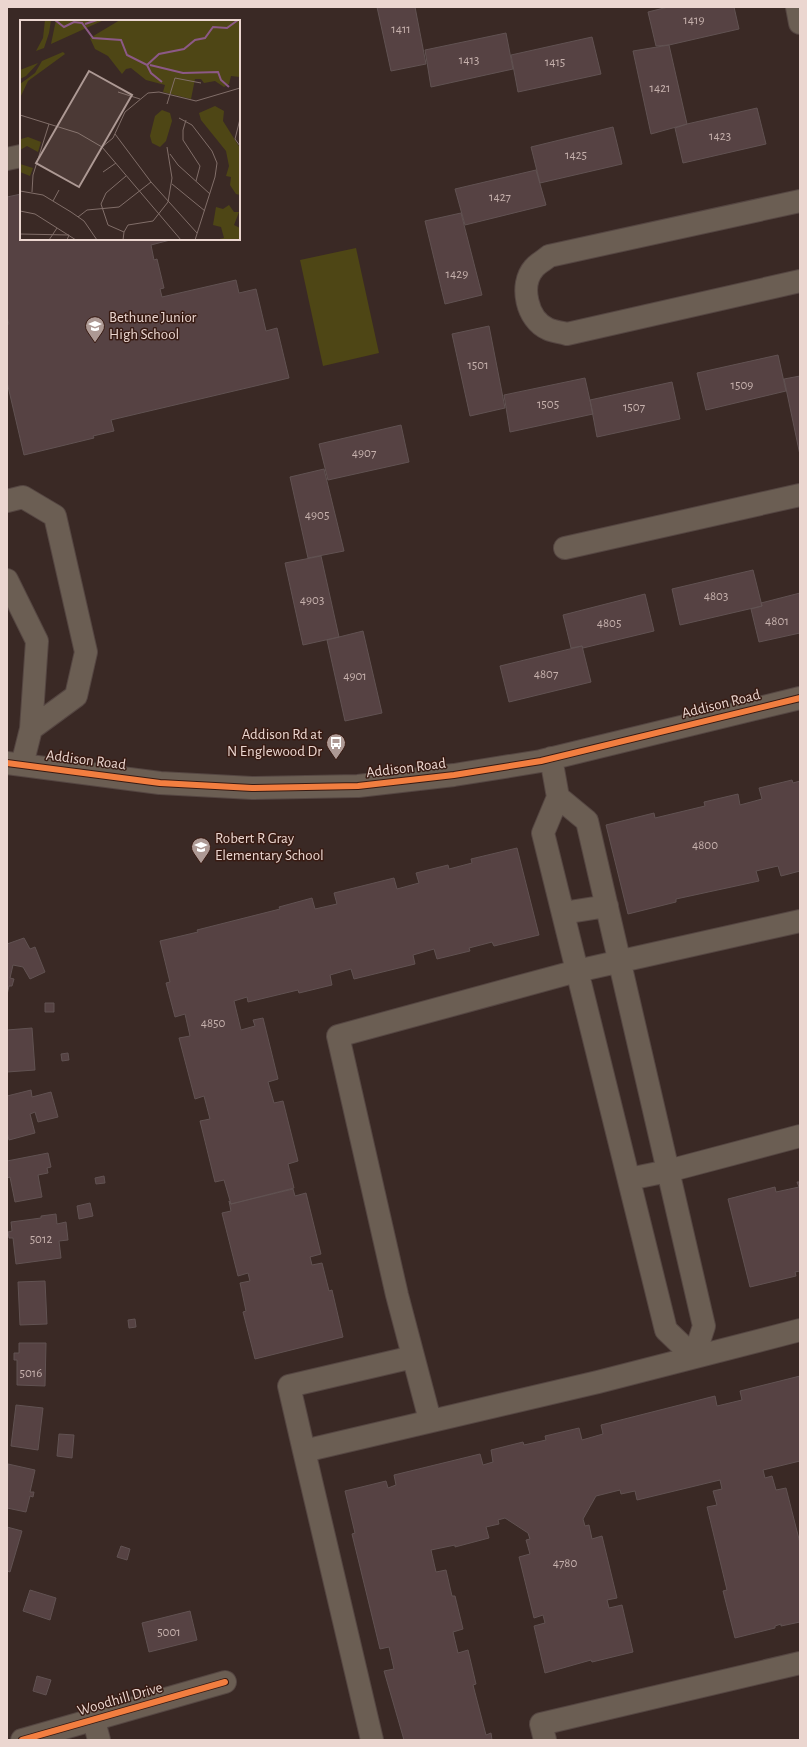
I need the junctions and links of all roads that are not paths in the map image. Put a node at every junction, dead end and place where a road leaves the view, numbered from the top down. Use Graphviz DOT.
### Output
graph roads {
  1 [pos="797,7"];
  2 [pos="800,23"];
  3 [pos="20,156"];
  4 [pos="7,159"];
  5 [pos="800,201"];
  6 [pos="800,281"];
  7 [pos="800,494"];
  8 [pos="7,501"];
  9 [pos="565,548"];
  10 [pos="7,580"];
  11 [pos="800,698"];
  12 [pos="31,729"];
  13 [pos="551,758"];
  14 [pos="15,764"];
  15 [pos="558,797"];
  16 [pos="607,906"];
  17 [pos="563,913"];
  18 [pos="800,921"];
  19 [pos="620,962"];
  20 [pos="577,971"];
  21 [pos="800,1136"];
  22 [pos="668,1171"];
  23 [pos="629,1179"];
  24 [pos="800,1330"];
  25 [pos="413,1357"];
  26 [pos="694,1357"];
  27 [pos="430,1420"];
  28 [pos="304,1451"];
  29 [pos="800,1663"];
  30 [pos="224,1682"];
  31 [pos="96,1731"];
  32 [pos="22,1740"];
  33 [pos="372,1740"];
  34 [pos="545,1740"];
  1 -- 2 [label="street"];
  3 -- 4 [label="street"];
  5 -- 6 [label="street"];
  7 -- 9 [label="street"];
  8 -- 12 [label="street"];
  10 -- 12 [label="street"];
  11 -- 13 [label="street, Addison Road"];
  12 -- 14 [label="street"];
  13 -- 14 [label="street, Addison Road"];
  13 -- 15 [label="street"];
  15 -- 16 [label="street"];
  15 -- 17 [label="street"];
  16 -- 17 [label="street"];
  16 -- 19 [label="street"];
  17 -- 20 [label="street"];
  18 -- 19 [label="street"];
  19 -- 20 [label="street"];
  19 -- 22 [label="street"];
  20 -- 23 [label="street"];
  20 -- 25 [label="street"];
  21 -- 22 [label="street"];
  22 -- 23 [label="street"];
  22 -- 26 [label="street"];
  23 -- 26 [label="street"];
  24 -- 26 [label="street"];
  25 -- 27 [label="street"];
  25 -- 28 [label="street"];
  26 -- 27 [label="street"];
  27 -- 28 [label="street"];
  28 -- 33 [label="street"];
  29 -- 34 [label="street"];
  30 -- 31 [label="street, Woodhill Drive"];
  31 -- 32 [label="street, Woodhill Drive"];
}
